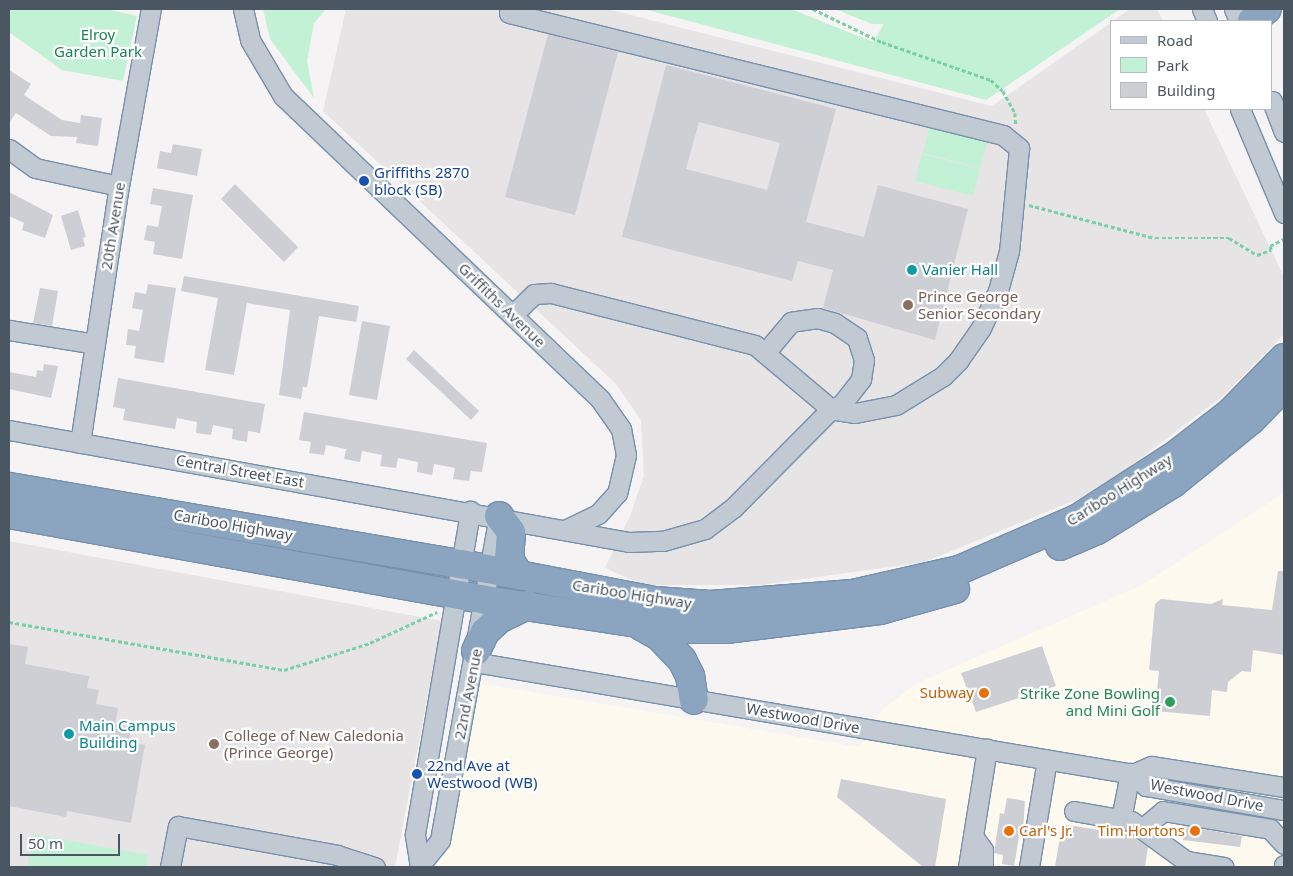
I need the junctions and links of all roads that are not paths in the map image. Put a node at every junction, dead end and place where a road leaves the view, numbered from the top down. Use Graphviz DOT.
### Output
graph roads {
  1 [pos="151,9"];
  2 [pos="243,9"];
  3 [pos="1267,9"];
  4 [pos="1279,9"];
  5 [pos="509,13"];
  6 [pos="1253,20"];
  7 [pos="1271,20"];
  8 [pos="1273,104"];
  9 [pos="1240,110"];
  10 [pos="1284,132"];
  11 [pos="9,149"];
  12 [pos="119,186"];
  13 [pos="1284,213"];
  14 [pos="512,315"];
  15 [pos="9,330"];
  16 [pos="95,344"];
  17 [pos="765,353"];
  18 [pos="1284,358"];
  19 [pos="1284,385"];
  20 [pos="831,409"];
  21 [pos="9,430"];
  22 [pos="80,443"];
  23 [pos="9,487"];
  24 [pos="470,512"];
  25 [pos="9,514"];
  26 [pos="499,516"];
  27 [pos="567,529"];
  28 [pos="461,564"];
  29 [pos="491,569"];
  30 [pos="519,575"];
  31 [pos="456,594"];
  32 [pos="485,600"];
  33 [pos="528,605"];
  34 [pos="637,623"];
  35 [pos="726,629"];
  36 [pos="475,656"];
  37 [pos="692,688"];
  38 [pos="987,749"];
  39 [pos="1047,759"];
  40 [pos="1131,773"];
  41 [pos="1284,788"];
  42 [pos="1039,808"];
  43 [pos="1284,810"];
  44 [pos="1074,811"];
  45 [pos="1121,819"];
  46 [pos="1143,828"];
  47 [pos="973,836"];
  48 [pos="1284,844"];
  49 [pos="1185,864"];
  50 [pos="420,866"];
  51 [pos="170,867"];
  52 [pos="375,867"];
  53 [pos="968,867"];
  54 [pos="983,867"];
  55 [pos="1019,867"];
  56 [pos="1029,867"];
  57 [pos="1224,867"];
  1 -- 12 [label="street, 20th Avenue"];
  2 -- 14 [label="street, Griffiths Avenue"];
  3 -- 6 [label="highway"];
  4 -- 7 [label="highway"];
  5 -- 20 [label="street"];
  8 -- 10 [label="street"];
  9 -- 13 [label="street"];
  11 -- 12 [label="street"];
  12 -- 16 [label="street, 20th Avenue"];
  14 -- 17 [label="street"];
  14 -- 27 [label="street, Griffiths Avenue"];
  15 -- 16 [label="street"];
  16 -- 22 [label="street, 20th Avenue"];
  17 -- 20 [label="street"];
  17 -- 20 [label="street"];
  18 -- 30 [label="highway, Cariboo Highway"];
  19 -- 35 [label="highway, Cariboo Highway"];
  20 -- 27 [label="street"];
  21 -- 22 [label="street, Central Street East"];
  22 -- 24 [label="street, Central Street East"];
  23 -- 28 [label="highway, Cariboo Highway"];
  24 -- 26 [label="street"];
  24 -- 28 [label="street, 22nd Avenue"];
  25 -- 31 [label="highway, Cariboo Highway"];
  26 -- 27 [label="street"];
  26 -- 29 [label="street, 22nd Avenue"];
  26 -- 30 [label="highway"];
  28 -- 29 [label="highway, Cariboo Highway"];
  28 -- 31 [label="street, 22nd Avenue"];
  29 -- 30 [label="highway, Cariboo Highway"];
  29 -- 32 [label="street, 22nd Avenue"];
  31 -- 32 [label="highway, Cariboo Highway"];
  31 -- 50 [label="street, 22nd Avenue"];
  32 -- 33 [label="highway, Cariboo Highway"];
  32 -- 36 [label="street, 22nd Avenue"];
  33 -- 34 [label="highway, Cariboo Highway"];
  33 -- 36 [label="highway"];
  34 -- 35 [label="highway, Cariboo Highway"];
  34 -- 37 [label="highway"];
  35 -- 37 [label="highway"];
  36 -- 37 [label="street, Westwood Drive"];
  36 -- 50 [label="street, 22nd Avenue"];
  37 -- 38 [label="street, Westwood Drive"];
  38 -- 39 [label="street, Westwood Drive"];
  38 -- 47 [label="street"];
  39 -- 40 [label="street, Westwood Drive"];
  39 -- 42 [label="street"];
  40 -- 41 [label="street, Westwood Drive"];
  40 -- 43 [label="street, Westwood Drive"];
  40 -- 45 [label="street"];
  42 -- 55 [label="street"];
  42 -- 56 [label="street"];
  44 -- 45 [label="street"];
  45 -- 46 [label="street"];
  46 -- 48 [label="street"];
  46 -- 49 [label="street"];
  47 -- 53 [label="street"];
  47 -- 54 [label="street"];
  49 -- 57 [label="street"];
  51 -- 52 [label="street"];
}
